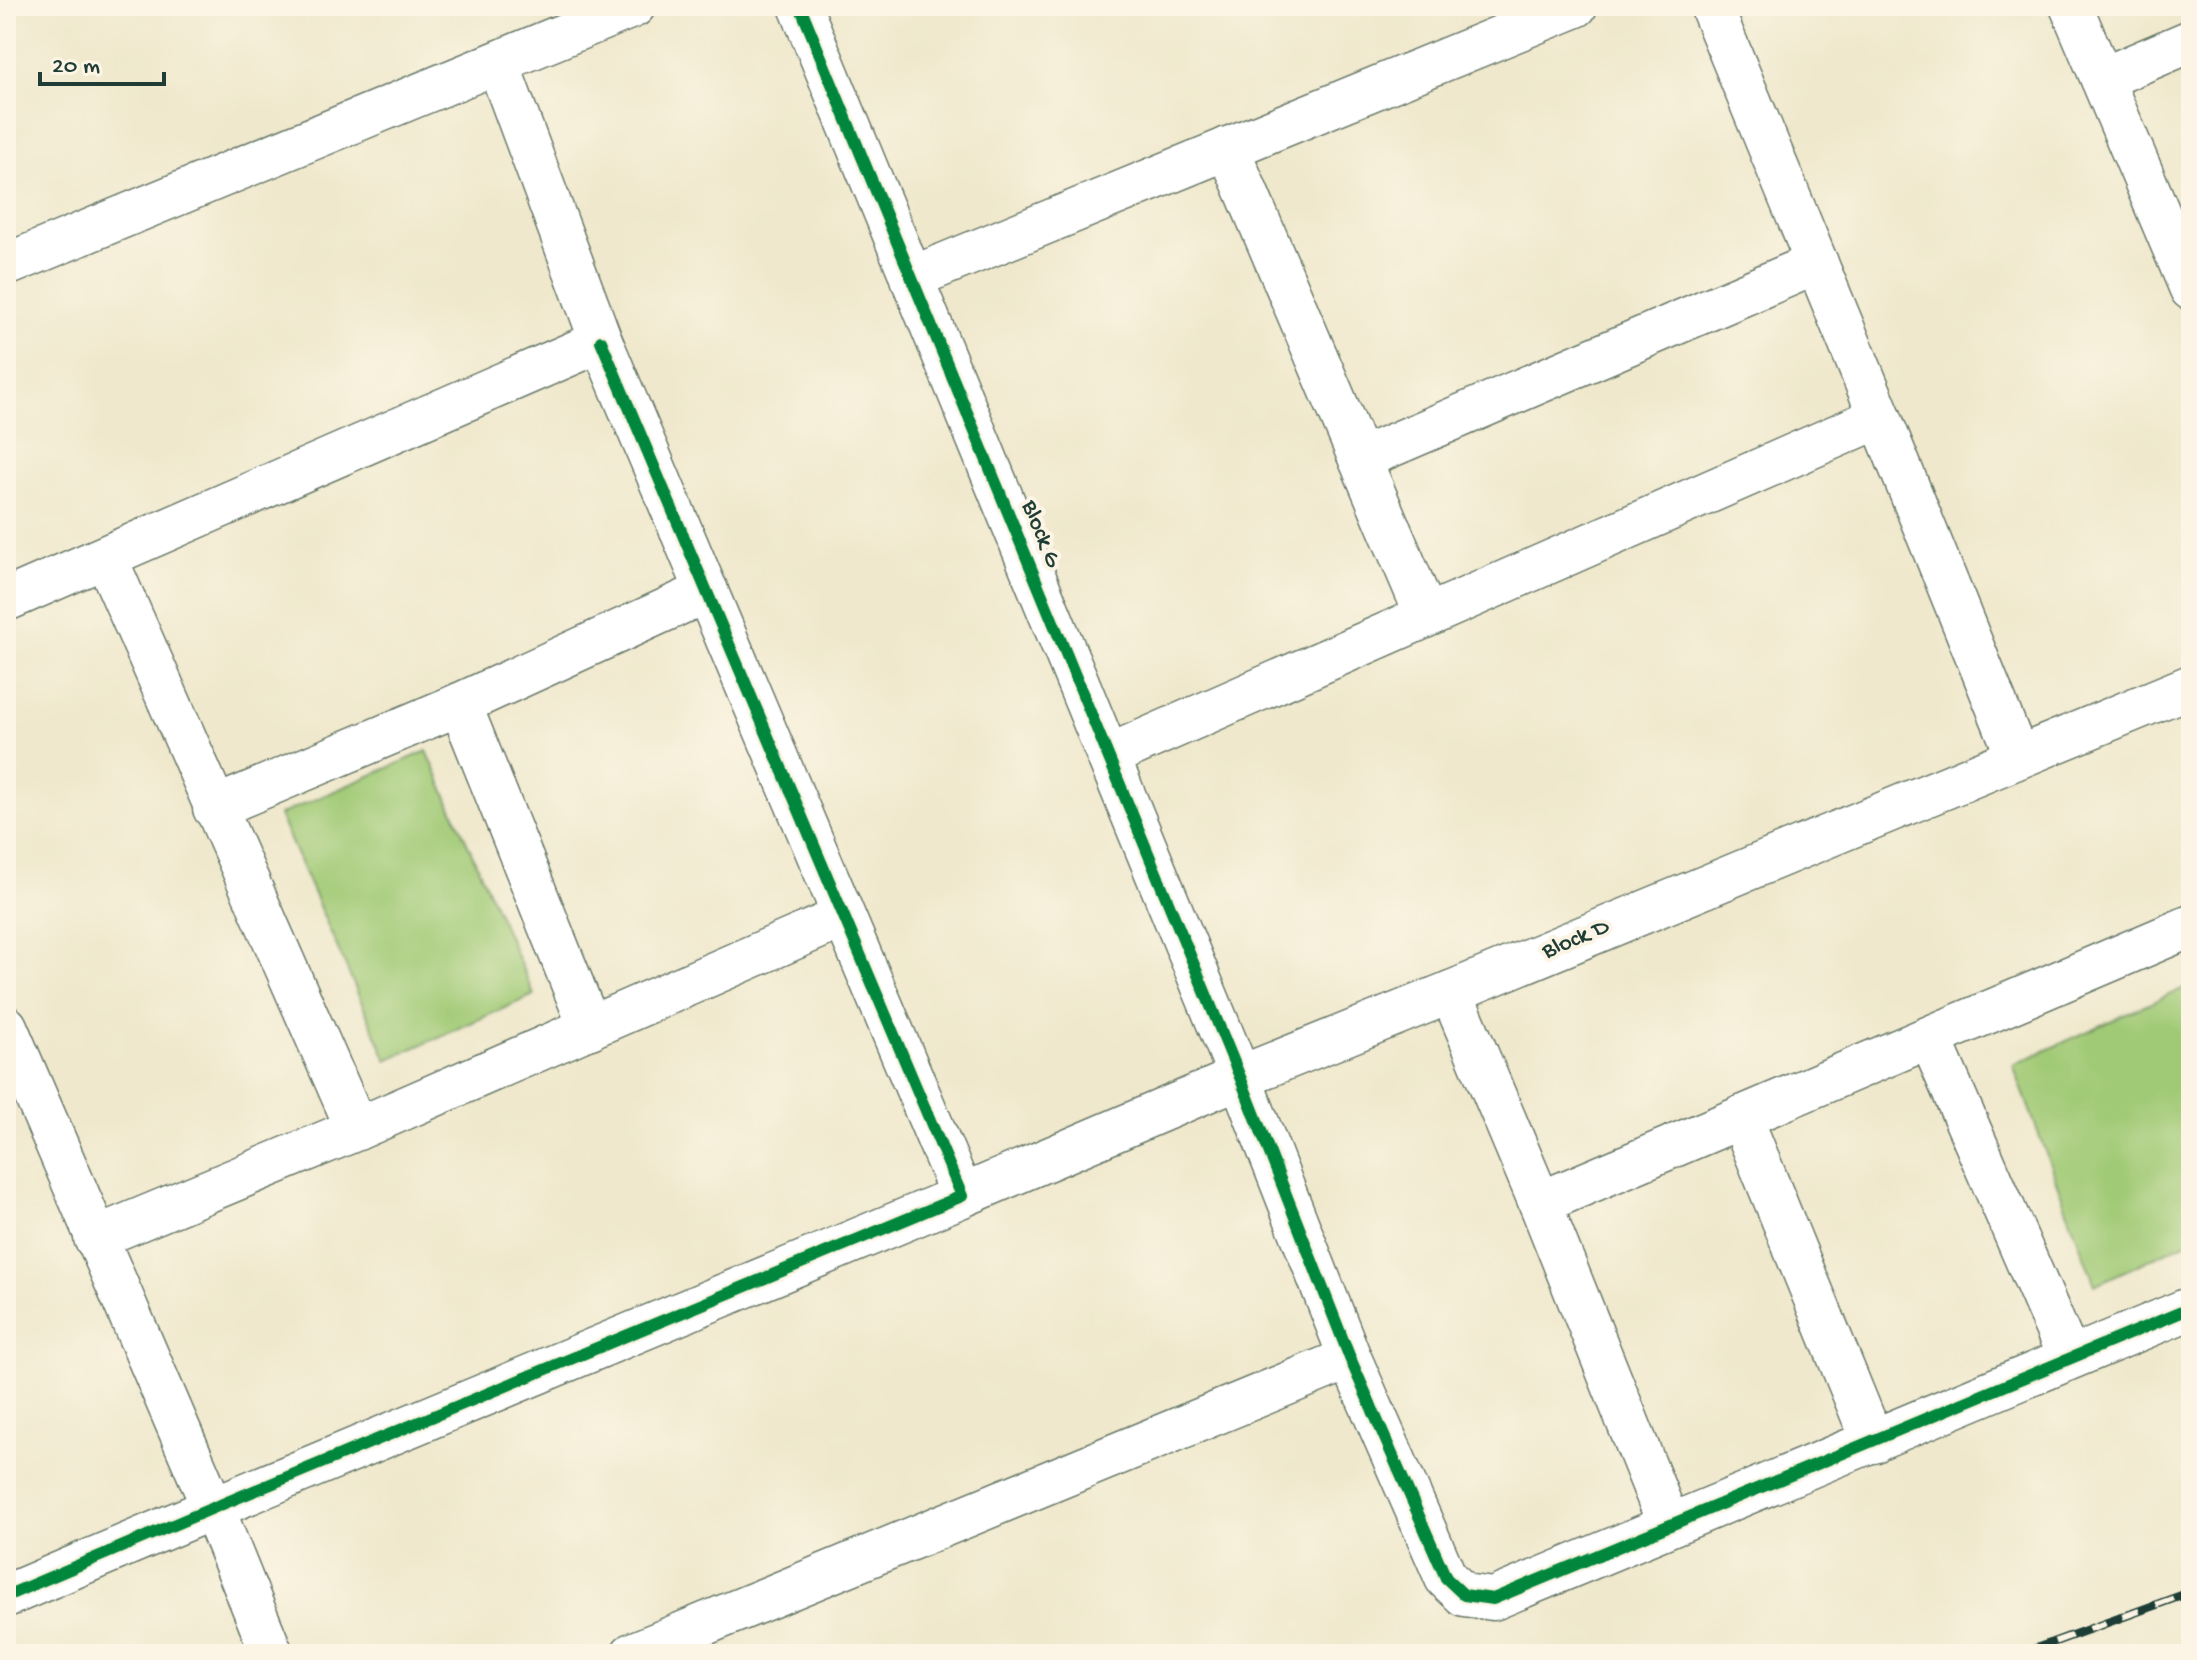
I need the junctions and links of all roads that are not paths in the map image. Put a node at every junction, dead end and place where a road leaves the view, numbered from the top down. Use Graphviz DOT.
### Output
graph roads {
  1 [pos="634,6"];
  2 [pos="800,6"];
  3 [pos="1576,6"];
  4 [pos="1711,6"];
  5 [pos="2071,6"];
  6 [pos="2191,41"];
  7 [pos="498,64"];
  8 [pos="2102,79"];
  9 [pos="1228,148"];
  10 [pos="1817,263"];
  11 [pos="6,265"];
  12 [pos="911,278"];
  13 [pos="2191,289"];
  14 [pos="601,341"];
  15 [pos="1880,417"];
  16 [pos="1360,459"];
  17 [pos="106,558"];
  18 [pos="707,591"];
  19 [pos="6,600"];
  20 [pos="1426,615"];
  21 [pos="2191,686"];
  22 [pos="460,704"];
  23 [pos="1108,756"];
  24 [pos="2017,756"];
  25 [pos="214,808"];
  26 [pos="843,917"];
  27 [pos="2191,926"];
  28 [pos="1451,992"];
  29 [pos="6,1027"];
  30 [pos="590,1028"];
  31 [pos="1930,1038"];
  32 [pos="1240,1077"];
  33 [pos="1741,1117"];
  34 [pos="357,1129"];
  35 [pos="962,1196"];
  36 [pos="1540,1203"];
  37 [pos="95,1238"];
  38 [pos="2191,1308"];
  39 [pos="1350,1358"];
  40 [pos="2069,1358"];
  41 [pos="1873,1442"];
  42 [pos="213,1508"];
  43 [pos="1669,1525"];
  44 [pos="6,1596"];
  45 [pos="272,1654"];
  46 [pos="632,1654"];
  1 -- 7 [label="street"];
  2 -- 12 [label="street, Block G"];
  3 -- 9 [label="street"];
  4 -- 10 [label="street"];
  5 -- 8 [label="street"];
  6 -- 8 [label="street"];
  7 -- 11 [label="street"];
  7 -- 14 [label="street"];
  8 -- 13 [label="street"];
  9 -- 12 [label="street"];
  9 -- 16 [label="street"];
  10 -- 15 [label="street"];
  10 -- 16 [label="street"];
  12 -- 23 [label="street, Block G"];
  14 -- 17 [label="street"];
  14 -- 18 [label="street"];
  15 -- 20 [label="street"];
  15 -- 24 [label="street"];
  16 -- 20 [label="street"];
  17 -- 19 [label="street"];
  17 -- 25 [label="street"];
  18 -- 22 [label="street"];
  18 -- 26 [label="street"];
  20 -- 23 [label="street"];
  21 -- 24 [label="street, Block D"];
  22 -- 25 [label="street"];
  22 -- 30 [label="street"];
  23 -- 32 [label="street, Block G"];
  24 -- 28 [label="street, Block D"];
  25 -- 34 [label="street"];
  26 -- 30 [label="street"];
  26 -- 35 [label="street"];
  27 -- 31 [label="street"];
  28 -- 32 [label="street, Block D"];
  28 -- 36 [label="street"];
  29 -- 37 [label="street"];
  30 -- 34 [label="street"];
  31 -- 33 [label="street"];
  31 -- 40 [label="street"];
  32 -- 35 [label="street, Block D"];
  32 -- 39 [label="street, Block G"];
  33 -- 36 [label="street"];
  33 -- 41 [label="street"];
  34 -- 37 [label="street"];
  35 -- 42 [label="street, Block D"];
  36 -- 43 [label="street"];
  37 -- 42 [label="street"];
  38 -- 40 [label="street, Block G"];
  39 -- 43 [label="street, Block G"];
  39 -- 46 [label="street"];
  40 -- 41 [label="street, Block G"];
  41 -- 43 [label="street, Block G"];
  42 -- 44 [label="street, Block D"];
  42 -- 45 [label="street"];
}
